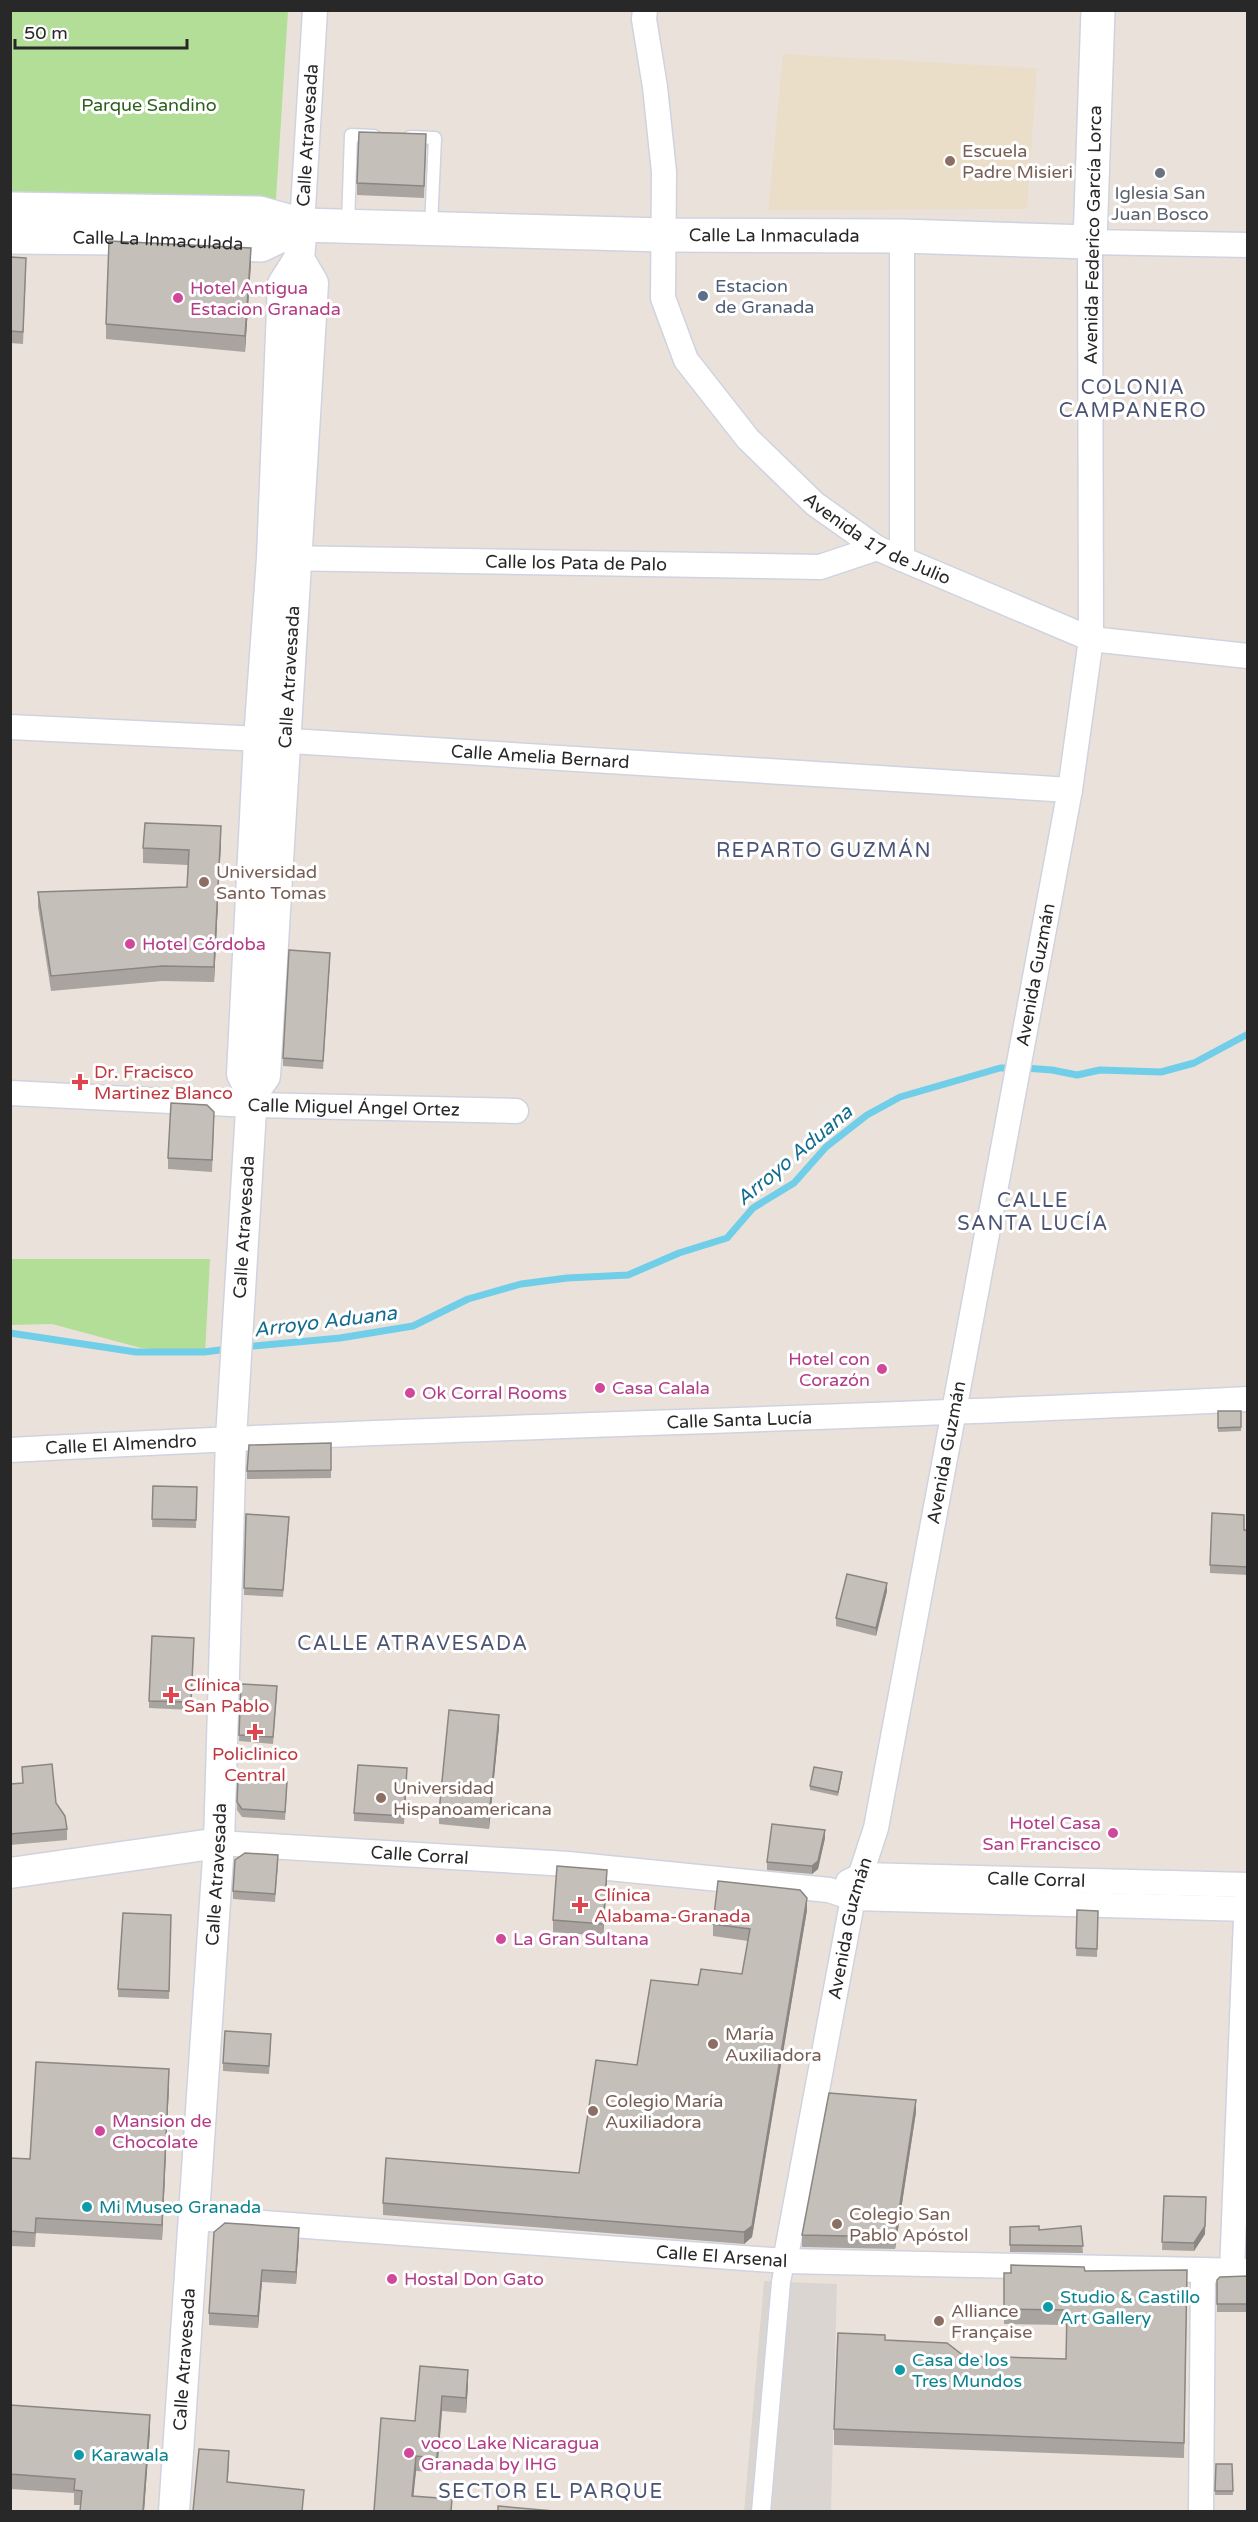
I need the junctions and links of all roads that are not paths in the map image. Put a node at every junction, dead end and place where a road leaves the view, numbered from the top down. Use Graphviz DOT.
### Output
graph roads {
  1 [pos="315,10"];
  2 [pos="645,10"];
  3 [pos="1098,10"];
  4 [pos="10,209"];
  5 [pos="123,224"];
  6 [pos="302,225"];
  7 [pos="348,227"];
  8 [pos="431,229"];
  9 [pos="663,235"];
  10 [pos="902,236"];
  11 [pos="10,237"];
  12 [pos="1090,242"];
  13 [pos="1248,245"];
  14 [pos="877,548"];
  15 [pos="285,559"];
  16 [pos="902,559"];
  17 [pos="1091,639"];
  18 [pos="1248,656"];
  19 [pos="10,727"];
  20 [pos="272,740"];
  21 [pos="1070,790"];
  22 [pos="10,1093"];
  23 [pos="251,1099"];
  24 [pos="516,1111"];
  25 [pos="1248,1399"];
  26 [pos="954,1411"];
  27 [pos="231,1438"];
  28 [pos="10,1450"];
  29 [pos="219,1843"];
  30 [pos="10,1873"];
  31 [pos="862,1875"];
  32 [pos="829,1890"];
  33 [pos="853,1898"];
  34 [pos="1247,1899"];
  35 [pos="195,2218"];
  36 [pos="785,2262"];
  37 [pos="1240,2271"];
  38 [pos="1203,2272"];
  39 [pos="174,2511"];
  40 [pos="761,2511"];
  41 [pos="1201,2511"];
  1 -- 6 [label="street, Calle Atravesada"];
  2 -- 9 [label="street, Avenida 17 de Julio"];
  3 -- 12 [label="main road, Avenida Federico García Lorca"];
  4 -- 5 [label="main road, Calle La Inmaculada"];
  5 -- 6 [label="main road, Calle La Inmaculada"];
  5 -- 11 [label="main road, Calle La Inmaculada"];
  6 -- 7 [label="main road, Calle La Inmaculada"];
  6 -- 15 [label="street, Calle Atravesada"];
  7 -- 8 [label="main road, Calle La Inmaculada"];
  7 -- 8 [label="lane"];
  8 -- 9 [label="main road, Calle La Inmaculada"];
  9 -- 10 [label="main road, Calle La Inmaculada"];
  9 -- 14 [label="street, Avenida 17 de Julio"];
  10 -- 12 [label="main road, Calle La Inmaculada"];
  10 -- 16 [label="street"];
  12 -- 13 [label="street, Calle La Inmaculada"];
  12 -- 17 [label="street, Avenida Federico García Lorca"];
  14 -- 15 [label="street, Calle los Pata de Palo"];
  14 -- 16 [label="street, Avenida 17 de Julio"];
  15 -- 20 [label="street, Calle Atravesada"];
  16 -- 17 [label="street, Avenida 17 de Julio"];
  17 -- 18 [label="street, Avenida 17 de Julio"];
  17 -- 21 [label="street, Avenida Guzmán"];
  19 -- 20 [label="street, Calle Amelia Bernard"];
  20 -- 21 [label="street, Calle Amelia Bernard"];
  20 -- 23 [label="street, Calle Atravesada"];
  21 -- 26 [label="street, Avenida Guzmán"];
  22 -- 23 [label="street, Calle Miguel Ángel Ortez"];
  23 -- 24 [label="street, Calle Miguel Ángel Ortez"];
  23 -- 27 [label="street, Calle Atravesada"];
  25 -- 26 [label="street, Calle Santa Lucía"];
  26 -- 27 [label="street, Calle Santa Lucía"];
  26 -- 31 [label="street, Avenida Guzmán"];
  27 -- 28 [label="street, Calle El Almendro"];
  27 -- 29 [label="street, Calle Atravesada"];
  29 -- 30 [label="street, Calle Corral"];
  29 -- 32 [label="street, Calle Corral"];
  29 -- 35 [label="street, Calle Atravesada"];
  31 -- 32 [label="street, Calle Corral"];
  31 -- 33 [label="street, Avenida Guzmán"];
  31 -- 34 [label="street, Calle Corral"];
  32 -- 33 [label="street, Calle Corral"];
  33 -- 34 [label="street, Calle Corral"];
  33 -- 36 [label="street, Avenida Guzmán"];
  34 -- 37 [label="street"];
  35 -- 36 [label="street, Calle El Arsenal"];
  35 -- 39 [label="street, Calle Atravesada"];
  36 -- 38 [label="street, Calle El Arsenal"];
  36 -- 40 [label="street"];
  37 -- 38 [label="street, Calle El Arsenal"];
  38 -- 41 [label="street"];
}
